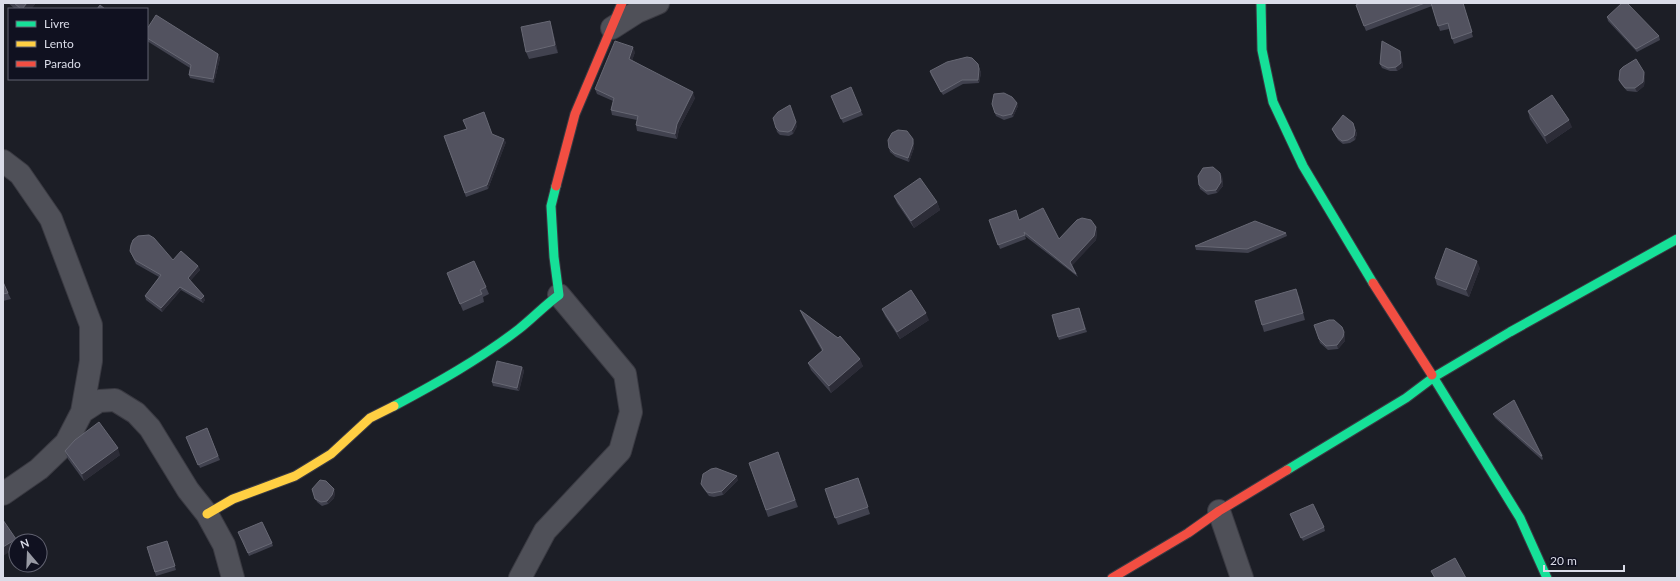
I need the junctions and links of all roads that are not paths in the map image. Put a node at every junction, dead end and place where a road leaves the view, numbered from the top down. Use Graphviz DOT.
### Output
graph roads {
  1 [pos="622,3"];
  2 [pos="658,3"];
  3 [pos="1261,3"];
  4 [pos="612,28"];
  5 [pos="3,161"];
  6 [pos="1677,239"];
  7 [pos="559,295"];
  8 [pos="1434,377"];
  9 [pos="82,412"];
  10 [pos="3,494"];
  11 [pos="1219,511"];
  12 [pos="207,514"];
  13 [pos="233,578"];
  14 [pos="520,578"];
  15 [pos="1112,578"];
  16 [pos="1242,578"];
  17 [pos="1548,578"];
  1 -- 4 [label="street"];
  2 -- 4 [label="street"];
  3 -- 8 [label="street"];
  4 -- 7 [label="street"];
  5 -- 9 [label="street"];
  6 -- 8 [label="street"];
  7 -- 12 [label="street"];
  7 -- 14 [label="street"];
  8 -- 11 [label="street"];
  8 -- 17 [label="street"];
  9 -- 10 [label="street"];
  9 -- 12 [label="street"];
  11 -- 15 [label="street"];
  11 -- 16 [label="street"];
  12 -- 13 [label="street"];
}
